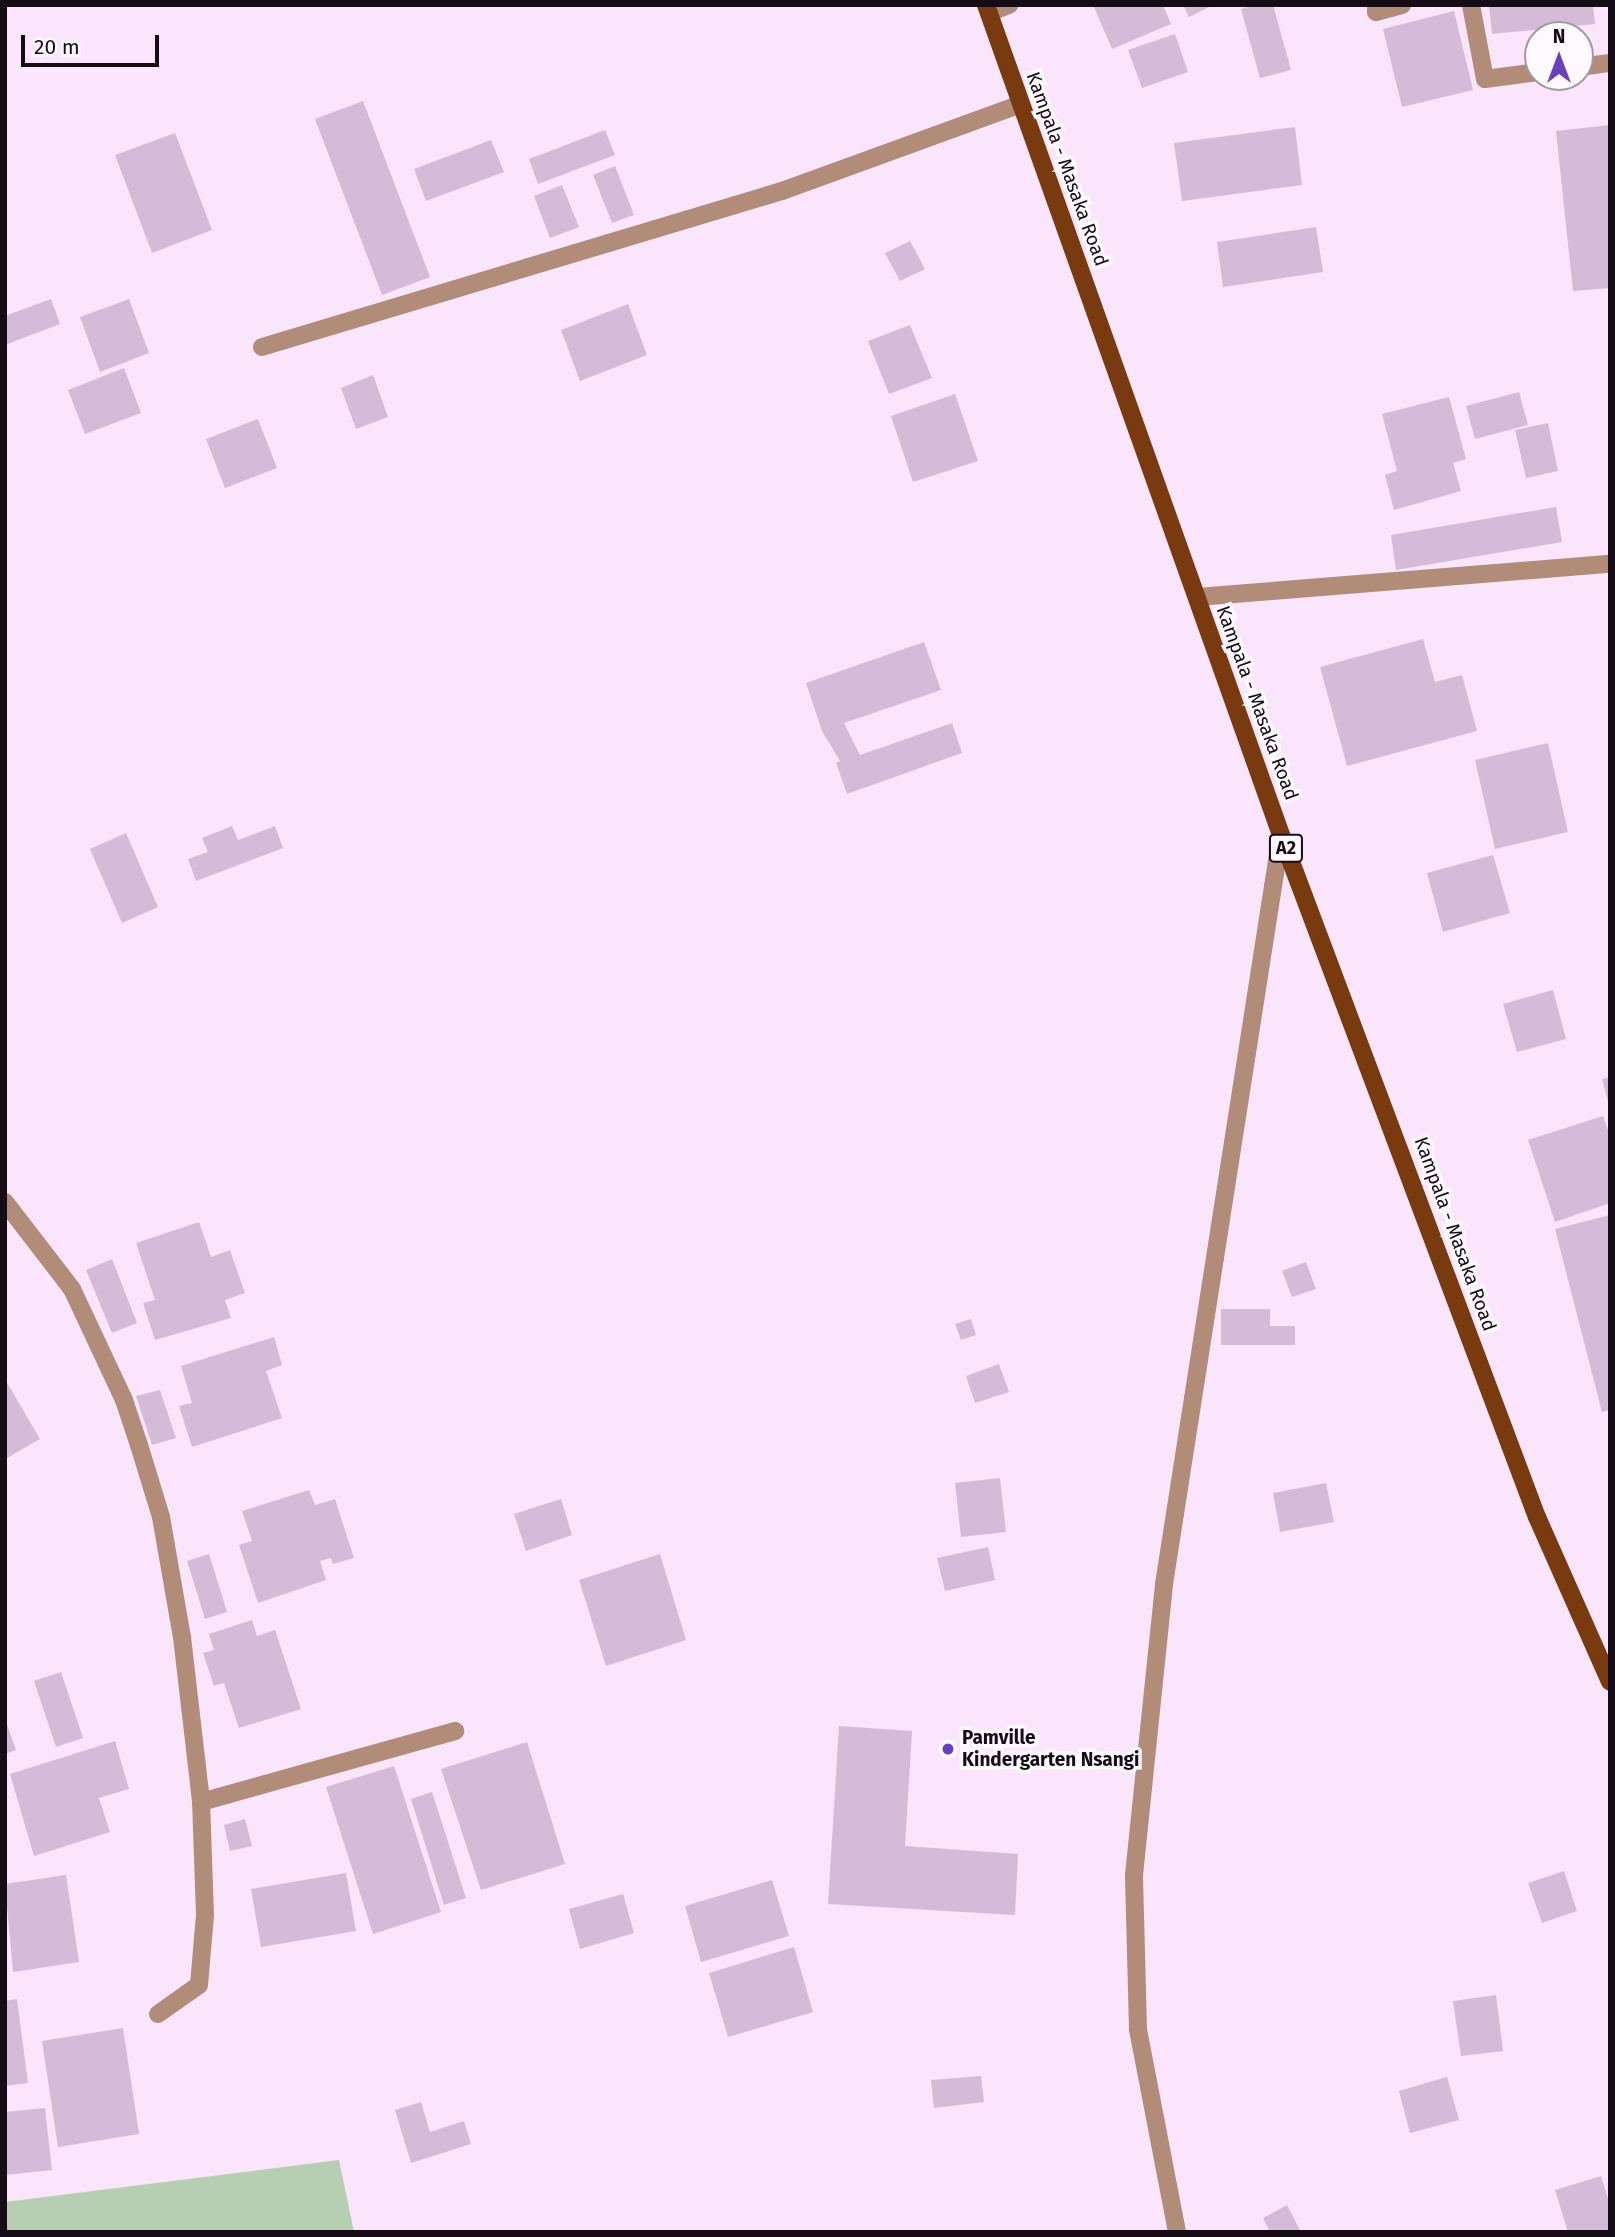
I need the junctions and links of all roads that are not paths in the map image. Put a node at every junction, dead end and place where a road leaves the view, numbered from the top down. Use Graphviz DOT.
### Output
graph roads {
  1 [pos="1009,5"];
  2 [pos="1376,5"];
  3 [pos="1402,5"];
  4 [pos="1471,5"];
  5 [pos="988,9"];
  6 [pos="1524,74"];
  7 [pos="1021,104"];
  8 [pos="262,347"];
  9 [pos="1610,564"];
  10 [pos="1197,597"];
  11 [pos="1281,835"];
  12 [pos="5,1202"];
  13 [pos="1610,1682"];
  14 [pos="455,1731"];
  15 [pos="201,1802"];
  16 [pos="158,2014"];
  17 [pos="1177,2232"];
  1 -- 5 [label="street"];
  2 -- 3 [label="street"];
  4 -- 6 [label="street"];
  5 -- 7 [label="main road, Kampala - Masaka Road / A2"];
  7 -- 8 [label="street"];
  7 -- 10 [label="main road, Kampala - Masaka Road / A2"];
  9 -- 10 [label="street"];
  10 -- 11 [label="main road, Kampala - Masaka Road / A2"];
  11 -- 13 [label="main road, Kampala - Masaka Road / A2"];
  11 -- 17 [label="street"];
  12 -- 15 [label="street"];
  14 -- 15 [label="street"];
  15 -- 16 [label="street"];
}
